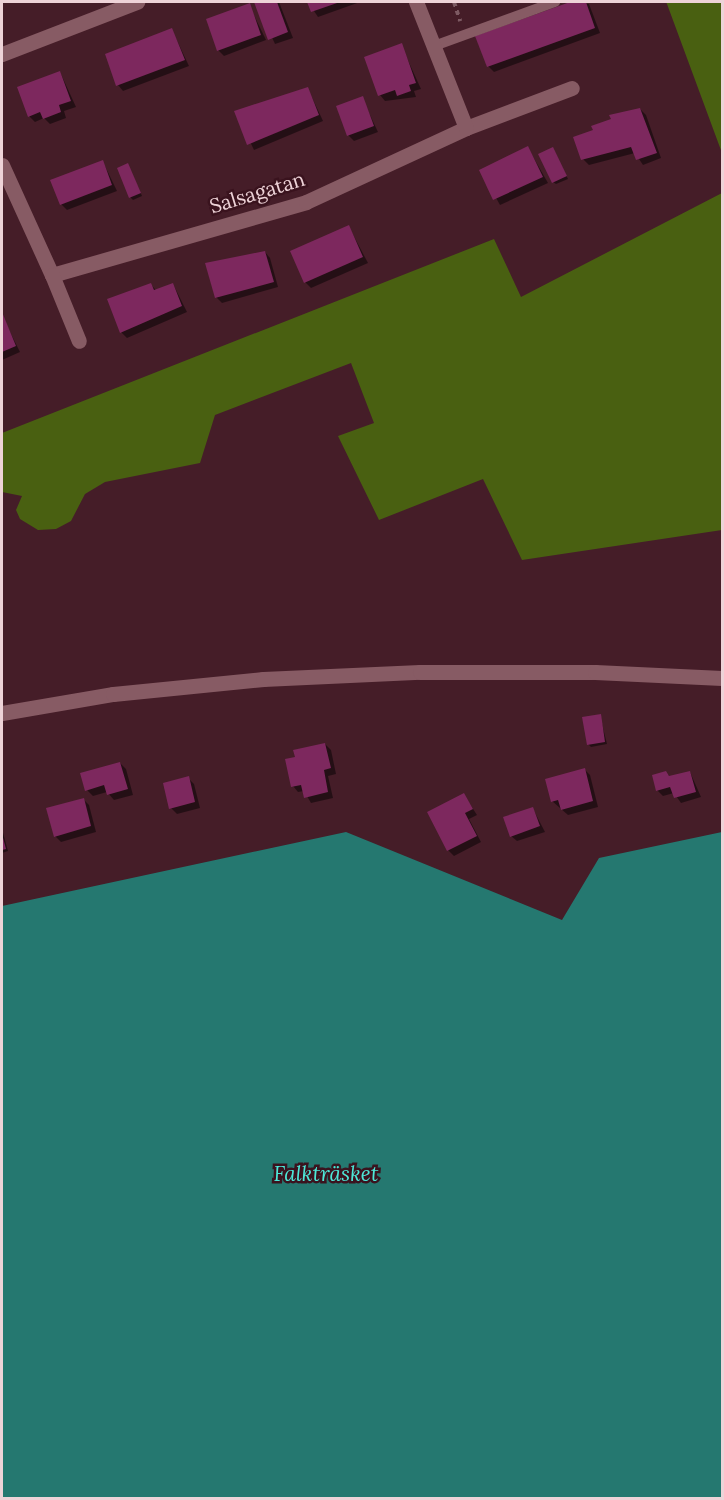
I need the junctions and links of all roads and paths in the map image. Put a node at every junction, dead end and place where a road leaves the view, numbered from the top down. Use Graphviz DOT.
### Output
graph roads {
  1 [pos="137,2"];
  2 [pos="416,2"];
  3 [pos="555,2"];
  4 [pos="434,45"];
  5 [pos="2,54"];
  6 [pos="572,88"];
  7 [pos="466,128"];
  8 [pos="2,165"];
  9 [pos="52,275"];
  10 [pos="80,341"];
  11 [pos="723,678"];
  12 [pos="2,713"];
  1 -- 5 [label="street"];
  2 -- 4 [label="street"];
  3 -- 4 [label="lane"];
  4 -- 7 [label="street"];
  6 -- 7 [label="street, Salsagatan"];
  7 -- 9 [label="street, Salsagatan"];
  8 -- 9 [label="street"];
  9 -- 10 [label="street"];
  11 -- 12 [label="street"];
}
